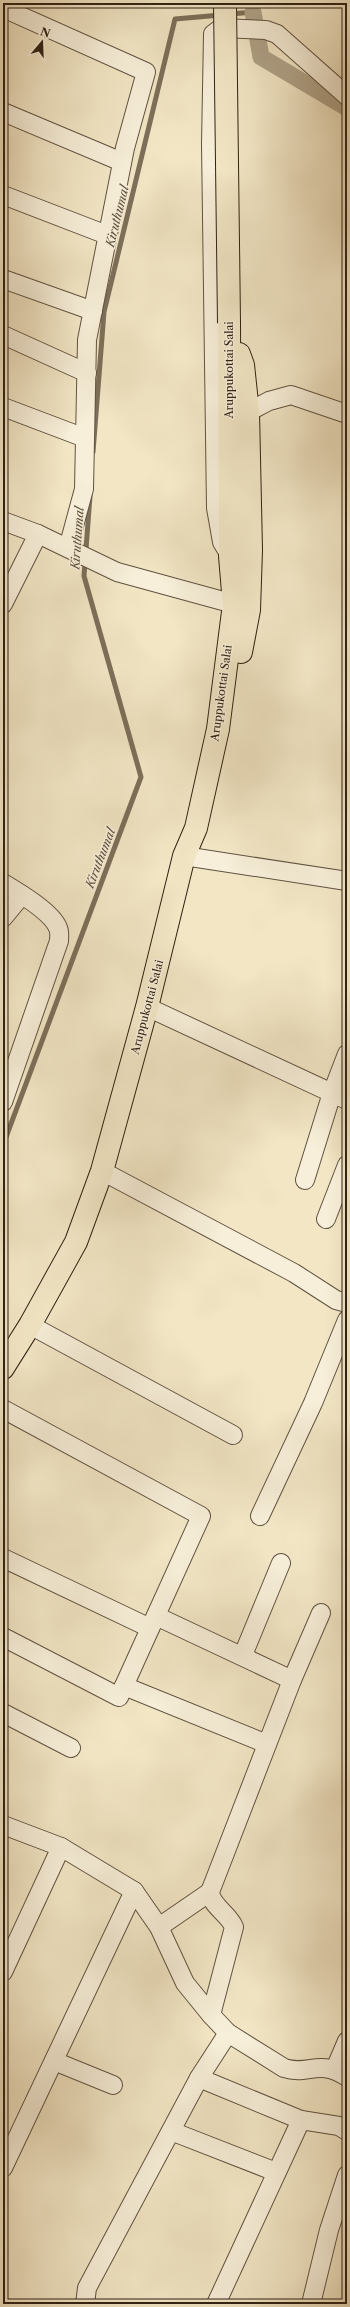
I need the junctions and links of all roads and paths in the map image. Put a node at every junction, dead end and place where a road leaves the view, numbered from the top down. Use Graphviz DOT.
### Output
graph roads {
  1 [pos="226,3"];
  2 [pos="3,8"];
  3 [pos="347,96"];
  4 [pos="3,112"];
  5 [pos="122,162"];
  6 [pos="3,195"];
  7 [pos="106,235"];
  8 [pos="3,279"];
  9 [pos="93,311"];
  10 [pos="229,323"];
  11 [pos="3,335"];
  12 [pos="87,374"];
  13 [pos="3,407"];
  14 [pos="248,412"];
  15 [pos="347,414"];
  16 [pos="85,438"];
  17 [pos="3,521"];
  18 [pos="38,534"];
  19 [pos="68,548"];
  20 [pos="230,556"];
  21 [pos="3,604"];
  22 [pos="234,604"];
  23 [pos="196,828"];
  24 [pos="184,856"];
  25 [pos="347,881"];
  26 [pos="3,883"];
  27 [pos="22,895"];
  28 [pos="3,918"];
  29 [pos="147,1007"];
  30 [pos="347,1054"];
  31 [pos="339,1097"];
  32 [pos="3,1102"];
  33 [pos="347,1164"];
  34 [pos="102,1171"];
  35 [pos="305,1180"];
  36 [pos="326,1219"];
  37 [pos="347,1303"];
  38 [pos="347,1320"];
  39 [pos="30,1325"];
  40 [pos="3,1368"];
  41 [pos="3,1409"];
  42 [pos="234,1435"];
  43 [pos="260,1516"];
  44 [pos="3,1558"];
  45 [pos="281,1563"];
  46 [pos="321,1613"];
  47 [pos="153,1622"];
  48 [pos="3,1637"];
  49 [pos="243,1655"];
  50 [pos="292,1680"];
  51 [pos="124,1686"];
  52 [pos="3,1713"];
  53 [pos="267,1744"];
  54 [pos="71,1748"];
  55 [pos="3,1825"];
  56 [pos="61,1847"];
  57 [pos="134,1891"];
  58 [pos="210,1892"];
  59 [pos="159,1927"];
  60 [pos="3,1972"];
  61 [pos="211,2015"];
  62 [pos="228,2033"];
  63 [pos="347,2041"];
  64 [pos="54,2061"];
  65 [pos="341,2073"];
  66 [pos="199,2078"];
  67 [pos="113,2085"];
  68 [pos="301,2120"];
  69 [pos="171,2131"];
  70 [pos="347,2131"];
  71 [pos="3,2168"];
  72 [pos="276,2172"];
  73 [pos="347,2174"];
  74 [pos="85,2304"];
  75 [pos="216,2304"];
  76 [pos="311,2304"];
  1 -- 10 [label="main road, Aruppukottai Salai, bridge"];
  2 -- 5 [label="street"];
  3 -- 20 [label="street"];
  4 -- 5 [label="street"];
  5 -- 7 [label="street"];
  6 -- 7 [label="street"];
  7 -- 9 [label="street"];
  8 -- 9 [label="street"];
  9 -- 12 [label="street"];
  10 -- 14 [label="main road"];
  10 -- 20 [label="main road, Aruppukottai Salai"];
  11 -- 12 [label="street"];
  12 -- 16 [label="street"];
  13 -- 16 [label="street"];
  14 -- 15 [label="street"];
  14 -- 23 [label="main road"];
  16 -- 19 [label="street"];
  17 -- 18 [label="street"];
  18 -- 19 [label="street"];
  18 -- 21 [label="street"];
  19 -- 22 [label="street"];
  20 -- 22 [label="main road, Aruppukottai Salai"];
  22 -- 23 [label="main road, Aruppukottai Salai"];
  23 -- 24 [label="main road, Aruppukottai Salai"];
  24 -- 25 [label="street"];
  24 -- 29 [label="main road, Aruppukottai Salai"];
  26 -- 27 [label="street"];
  27 -- 28 [label="street"];
  27 -- 32 [label="street"];
  29 -- 31 [label="street"];
  29 -- 34 [label="main road, Aruppukottai Salai"];
  30 -- 31 [label="street"];
  31 -- 35 [label="street"];
  33 -- 36 [label="street"];
  34 -- 37 [label="street"];
  34 -- 39 [label="main road, Aruppukottai Salai"];
  38 -- 43 [label="street"];
  39 -- 40 [label="main road, Aruppukottai Salai"];
  39 -- 42 [label="street"];
  41 -- 47 [label="street"];
  44 -- 47 [label="street"];
  45 -- 49 [label="street"];
  46 -- 50 [label="street"];
  47 -- 49 [label="street"];
  47 -- 51 [label="street"];
  48 -- 51 [label="street"];
  49 -- 50 [label="street"];
  50 -- 53 [label="street"];
  51 -- 53 [label="street"];
  52 -- 54 [label="street"];
  53 -- 58 [label="street"];
  55 -- 56 [label="street"];
  56 -- 57 [label="street"];
  56 -- 60 [label="street"];
  57 -- 59 [label="street"];
  57 -- 64 [label="street"];
  58 -- 59 [label="street"];
  58 -- 61 [label="street"];
  59 -- 61 [label="street"];
  61 -- 62 [label="street"];
  62 -- 65 [label="street"];
  62 -- 66 [label="street"];
  63 -- 65 [label="street"];
  64 -- 67 [label="street"];
  64 -- 71 [label="street"];
  66 -- 68 [label="street"];
  66 -- 69 [label="street"];
  68 -- 70 [label="street"];
  68 -- 72 [label="street"];
  69 -- 72 [label="street"];
  69 -- 74 [label="street"];
  72 -- 75 [label="street"];
  73 -- 76 [label="street"];
}
